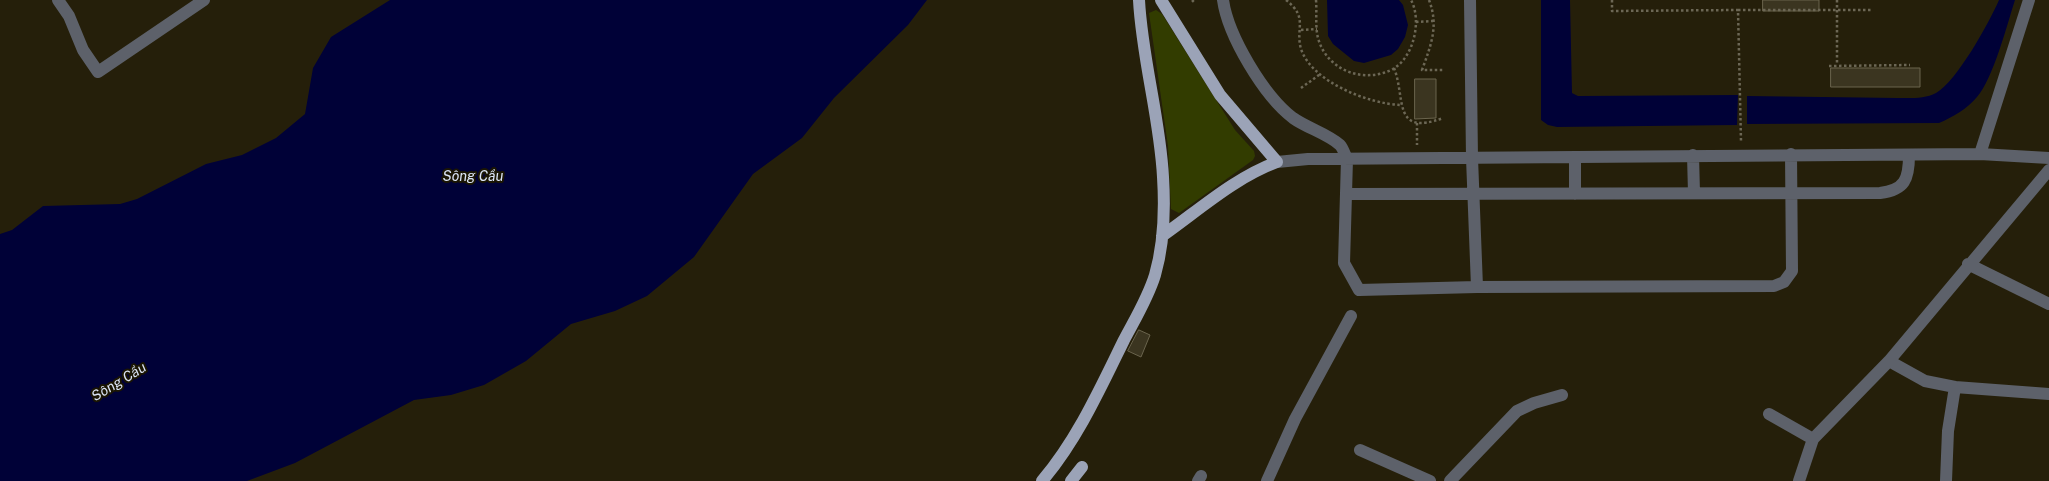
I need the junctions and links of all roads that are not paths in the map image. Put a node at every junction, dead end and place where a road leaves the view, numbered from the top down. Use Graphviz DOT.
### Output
graph roads {
  1 [pos="58,0"];
  2 [pos="204,0"];
  3 [pos="1140,0"];
  4 [pos="1161,0"];
  5 [pos="1223,0"];
  6 [pos="1470,0"];
  7 [pos="2030,0"];
  8 [pos="1791,154"];
  9 [pos="1980,154"];
  10 [pos="1693,155"];
  11 [pos="1909,155"];
  12 [pos="1575,156"];
  13 [pos="1472,158"];
  14 [pos="2049,158"];
  15 [pos="1347,159"];
  16 [pos="1277,162"];
  17 [pos="2049,170"];
  18 [pos="1791,193"];
  19 [pos="1346,194"];
  20 [pos="1473,194"];
  21 [pos="1575,194"];
  22 [pos="1694,194"];
  23 [pos="1162,236"];
  24 [pos="1968,264"];
  25 [pos="1477,287"];
  26 [pos="2049,304"];
  27 [pos="1351,316"];
  28 [pos="1888,361"];
  29 [pos="1955,387"];
  30 [pos="2049,394"];
  31 [pos="1562,395"];
  32 [pos="1769,414"];
  33 [pos="1813,439"];
  34 [pos="1360,450"];
  35 [pos="1082,468"];
  36 [pos="1042,481"];
  37 [pos="1071,481"];
  38 [pos="1266,481"];
  39 [pos="1430,481"];
  40 [pos="1450,481"];
  41 [pos="1799,481"];
  42 [pos="1946,481"];
  1 -- 2 [label="street"];
  3 -- 23 [label="main road"];
  4 -- 16 [label="main road"];
  5 -- 15 [label="street"];
  6 -- 13 [label="street"];
  7 -- 9 [label="street"];
  8 -- 10 [label="street"];
  8 -- 11 [label="street"];
  8 -- 18 [label="street"];
  9 -- 11 [label="street"];
  9 -- 14 [label="street"];
  10 -- 12 [label="street"];
  10 -- 22 [label="street"];
  11 -- 18 [label="street"];
  12 -- 13 [label="street"];
  12 -- 21 [label="street"];
  13 -- 15 [label="street"];
  13 -- 20 [label="street"];
  15 -- 16 [label="street"];
  15 -- 19 [label="street"];
  16 -- 23 [label="main road"];
  17 -- 24 [label="street"];
  18 -- 22 [label="street"];
  18 -- 25 [label="street"];
  19 -- 20 [label="street"];
  19 -- 25 [label="street"];
  20 -- 21 [label="street"];
  20 -- 25 [label="street"];
  21 -- 22 [label="street"];
  23 -- 36 [label="main road"];
  24 -- 26 [label="street"];
  24 -- 28 [label="street"];
  27 -- 38 [label="street"];
  28 -- 29 [label="street"];
  28 -- 33 [label="street"];
  29 -- 30 [label="street"];
  29 -- 42 [label="street"];
  31 -- 40 [label="street"];
  32 -- 33 [label="street"];
  33 -- 41 [label="street"];
  34 -- 39 [label="street"];
  35 -- 37 [label="main road"];
}
